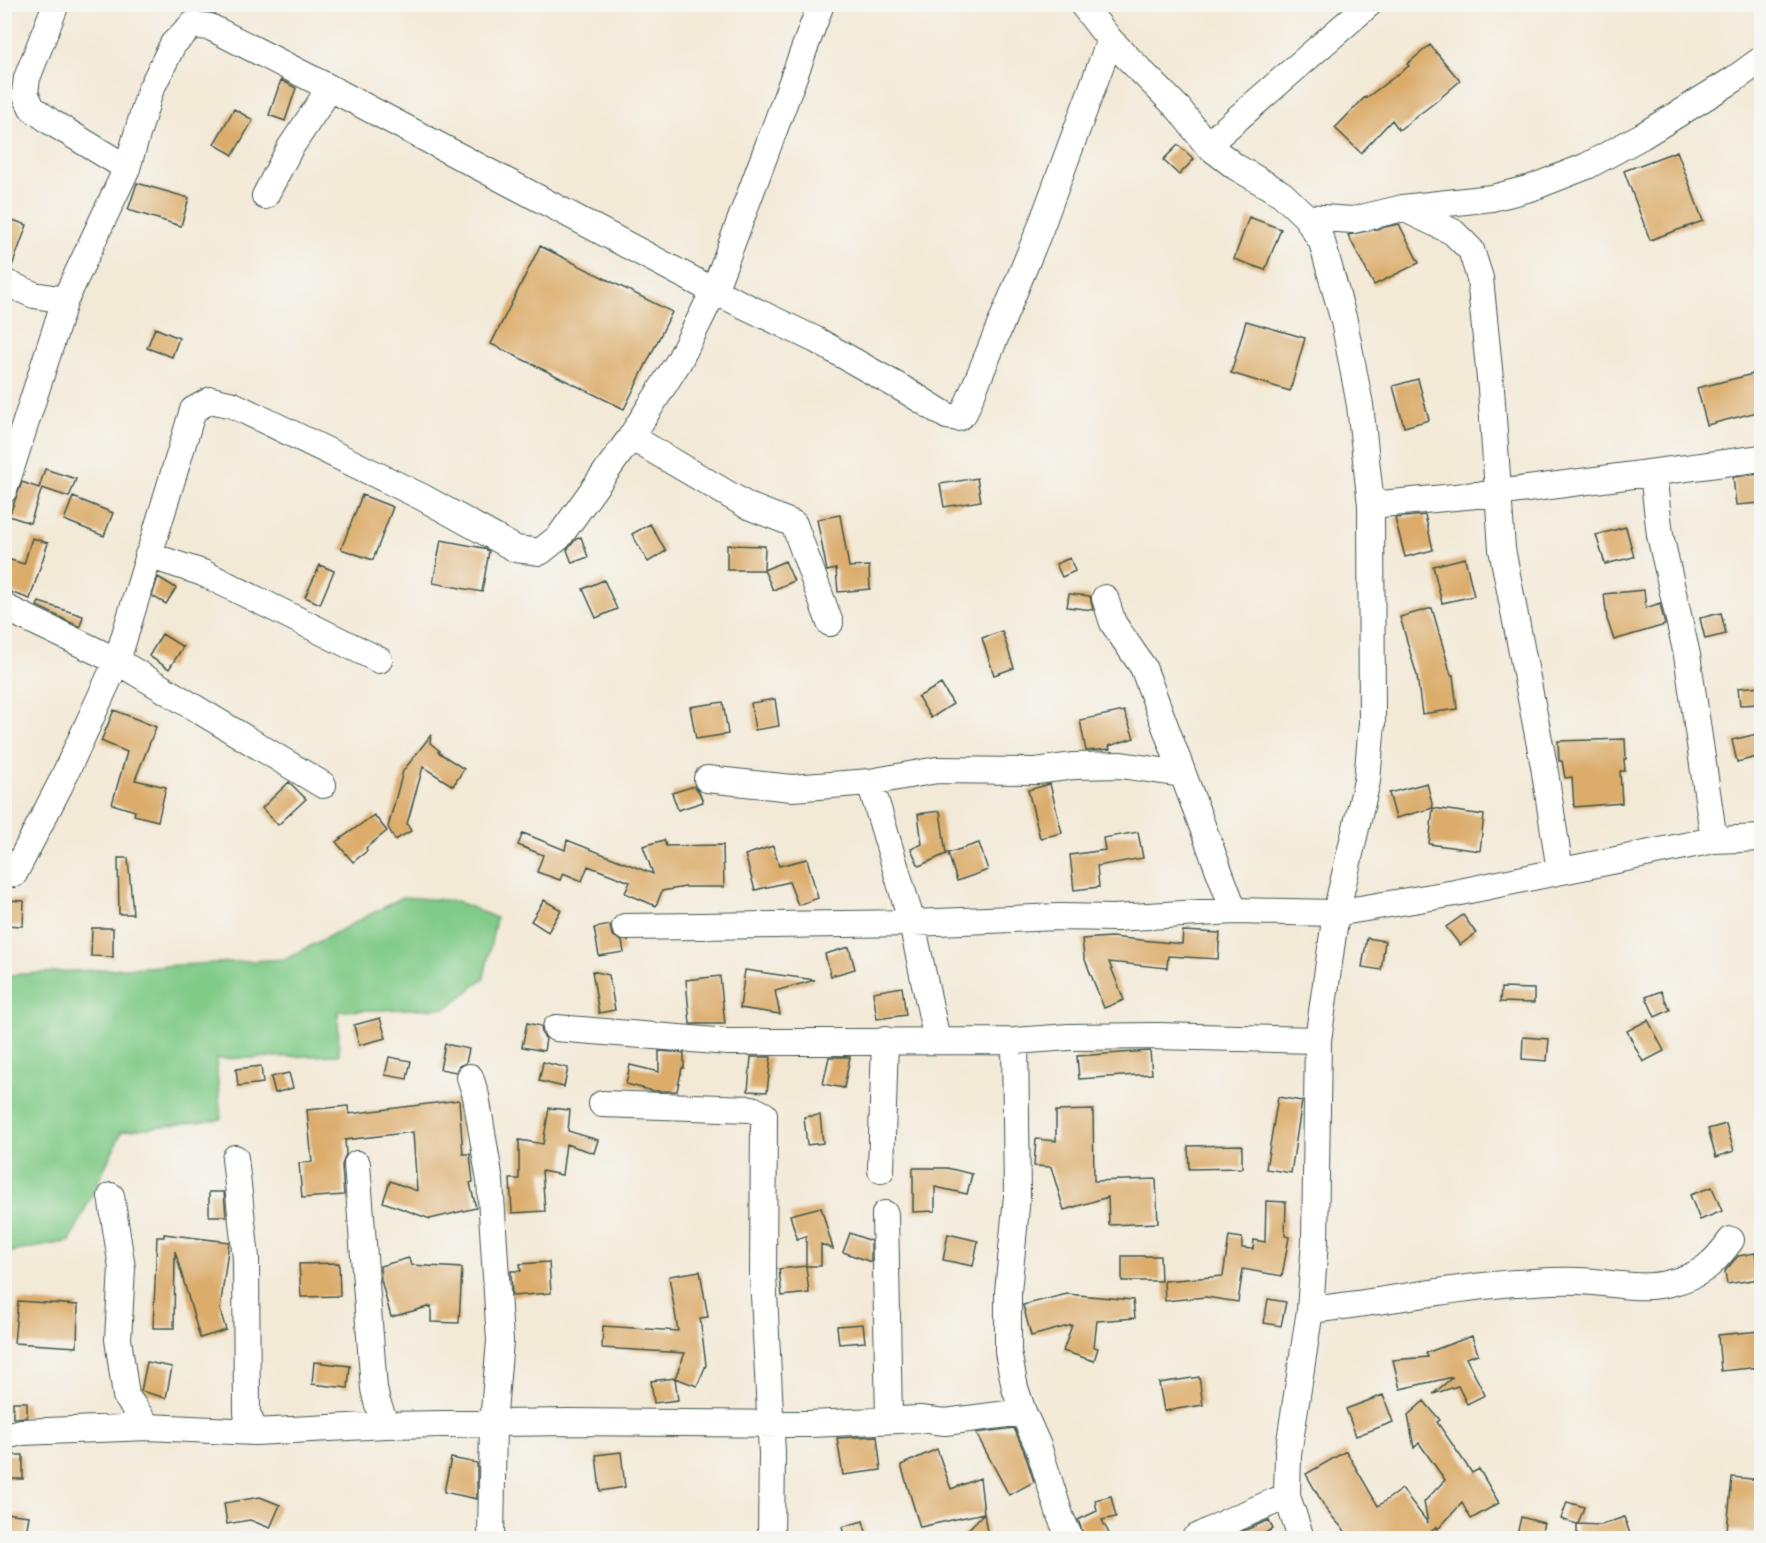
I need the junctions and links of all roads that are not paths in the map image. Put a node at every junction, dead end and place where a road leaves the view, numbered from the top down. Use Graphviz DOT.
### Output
graph roads {
  1 [pos="56,4"];
  2 [pos="821,4"];
  3 [pos="1082,4"];
  4 [pos="1369,4"];
  5 [pos="1110,40"];
  6 [pos="1761,59"];
  7 [pos="330,88"];
  8 [pos="1207,145"];
  9 [pos="127,168"];
  10 [pos="265,196"];
  11 [pos="1403,208"];
  12 [pos="1306,216"];
  13 [pos="4,282"];
  14 [pos="714,291"];
  15 [pos="65,300"];
  16 [pos="631,437"];
  17 [pos="1761,459"];
  18 [pos="1653,473"];
  19 [pos="6,474"];
  20 [pos="1497,493"];
  21 [pos="1371,505"];
  22 [pos="148,555"];
  23 [pos="1105,598"];
  24 [pos="4,607"];
  25 [pos="830,623"];
  26 [pos="379,660"];
  27 [pos="117,661"];
  28 [pos="1182,774"];
  29 [pos="707,779"];
  30 [pos="870,782"];
  31 [pos="323,785"];
  32 [pos="1761,838"];
  33 [pos="1714,840"];
  34 [pos="1560,871"];
  35 [pos="14,873"];
  36 [pos="1234,911"];
  37 [pos="1336,913"];
  38 [pos="912,923"];
  39 [pos="625,927"];
  40 [pos="556,1028"];
  41 [pos="885,1040"];
  42 [pos="937,1040"];
  43 [pos="1318,1040"];
  44 [pos="1015,1041"];
  45 [pos="470,1077"];
  46 [pos="602,1104"];
  47 [pos="235,1158"];
  48 [pos="357,1164"];
  49 [pos="881,1170"];
  50 [pos="111,1196"];
  51 [pos="885,1214"];
  52 [pos="1731,1240"];
  53 [pos="1310,1310"];
  54 [pos="1023,1412"];
  55 [pos="889,1419"];
  56 [pos="493,1424"];
  57 [pos="770,1424"];
  58 [pos="386,1425"];
  59 [pos="148,1427"];
  60 [pos="255,1432"];
  61 [pos="4,1436"];
  62 [pos="1287,1496"];
  63 [pos="491,1539"];
  64 [pos="771,1539"];
  65 [pos="1070,1539"];
  66 [pos="1195,1539"];
  67 [pos="1302,1539"];
  1 -- 9 [label="street"];
  2 -- 14 [label="street"];
  3 -- 5 [label="street"];
  4 -- 8 [label="street"];
  5 -- 8 [label="street"];
  5 -- 14 [label="street"];
  6 -- 11 [label="street"];
  7 -- 9 [label="street"];
  7 -- 10 [label="street"];
  7 -- 14 [label="street"];
  8 -- 12 [label="street"];
  9 -- 15 [label="street"];
  11 -- 12 [label="street"];
  11 -- 20 [label="street"];
  12 -- 21 [label="street"];
  13 -- 15 [label="street"];
  14 -- 16 [label="street"];
  15 -- 19 [label="street"];
  16 -- 22 [label="street"];
  16 -- 25 [label="street"];
  17 -- 18 [label="street"];
  18 -- 20 [label="street"];
  18 -- 33 [label="street"];
  20 -- 21 [label="street"];
  20 -- 34 [label="street"];
  21 -- 37 [label="street"];
  22 -- 26 [label="street"];
  22 -- 27 [label="street"];
  23 -- 28 [label="street"];
  24 -- 27 [label="street"];
  27 -- 31 [label="street"];
  27 -- 35 [label="street"];
  28 -- 30 [label="street"];
  28 -- 36 [label="street"];
  29 -- 30 [label="street"];
  30 -- 38 [label="street"];
  32 -- 33 [label="street"];
  33 -- 34 [label="street"];
  34 -- 37 [label="street"];
  36 -- 37 [label="street"];
  36 -- 38 [label="street"];
  37 -- 43 [label="street"];
  38 -- 39 [label="street"];
  38 -- 42 [label="street"];
  40 -- 41 [label="street"];
  41 -- 42 [label="street"];
  41 -- 49 [label="street"];
  42 -- 44 [label="street"];
  43 -- 44 [label="street"];
  43 -- 53 [label="street"];
  44 -- 54 [label="street"];
  45 -- 56 [label="street"];
  46 -- 57 [label="street"];
  47 -- 60 [label="street"];
  48 -- 58 [label="street"];
  50 -- 59 [label="street"];
  51 -- 55 [label="street"];
  52 -- 53 [label="street"];
  53 -- 62 [label="street"];
  54 -- 55 [label="street"];
  54 -- 65 [label="street"];
  55 -- 57 [label="street"];
  56 -- 57 [label="street"];
  56 -- 58 [label="street"];
  56 -- 63 [label="street"];
  57 -- 64 [label="street"];
  58 -- 60 [label="street"];
  59 -- 60 [label="street"];
  59 -- 61 [label="street"];
  62 -- 66 [label="street"];
  62 -- 67 [label="street"];
}
